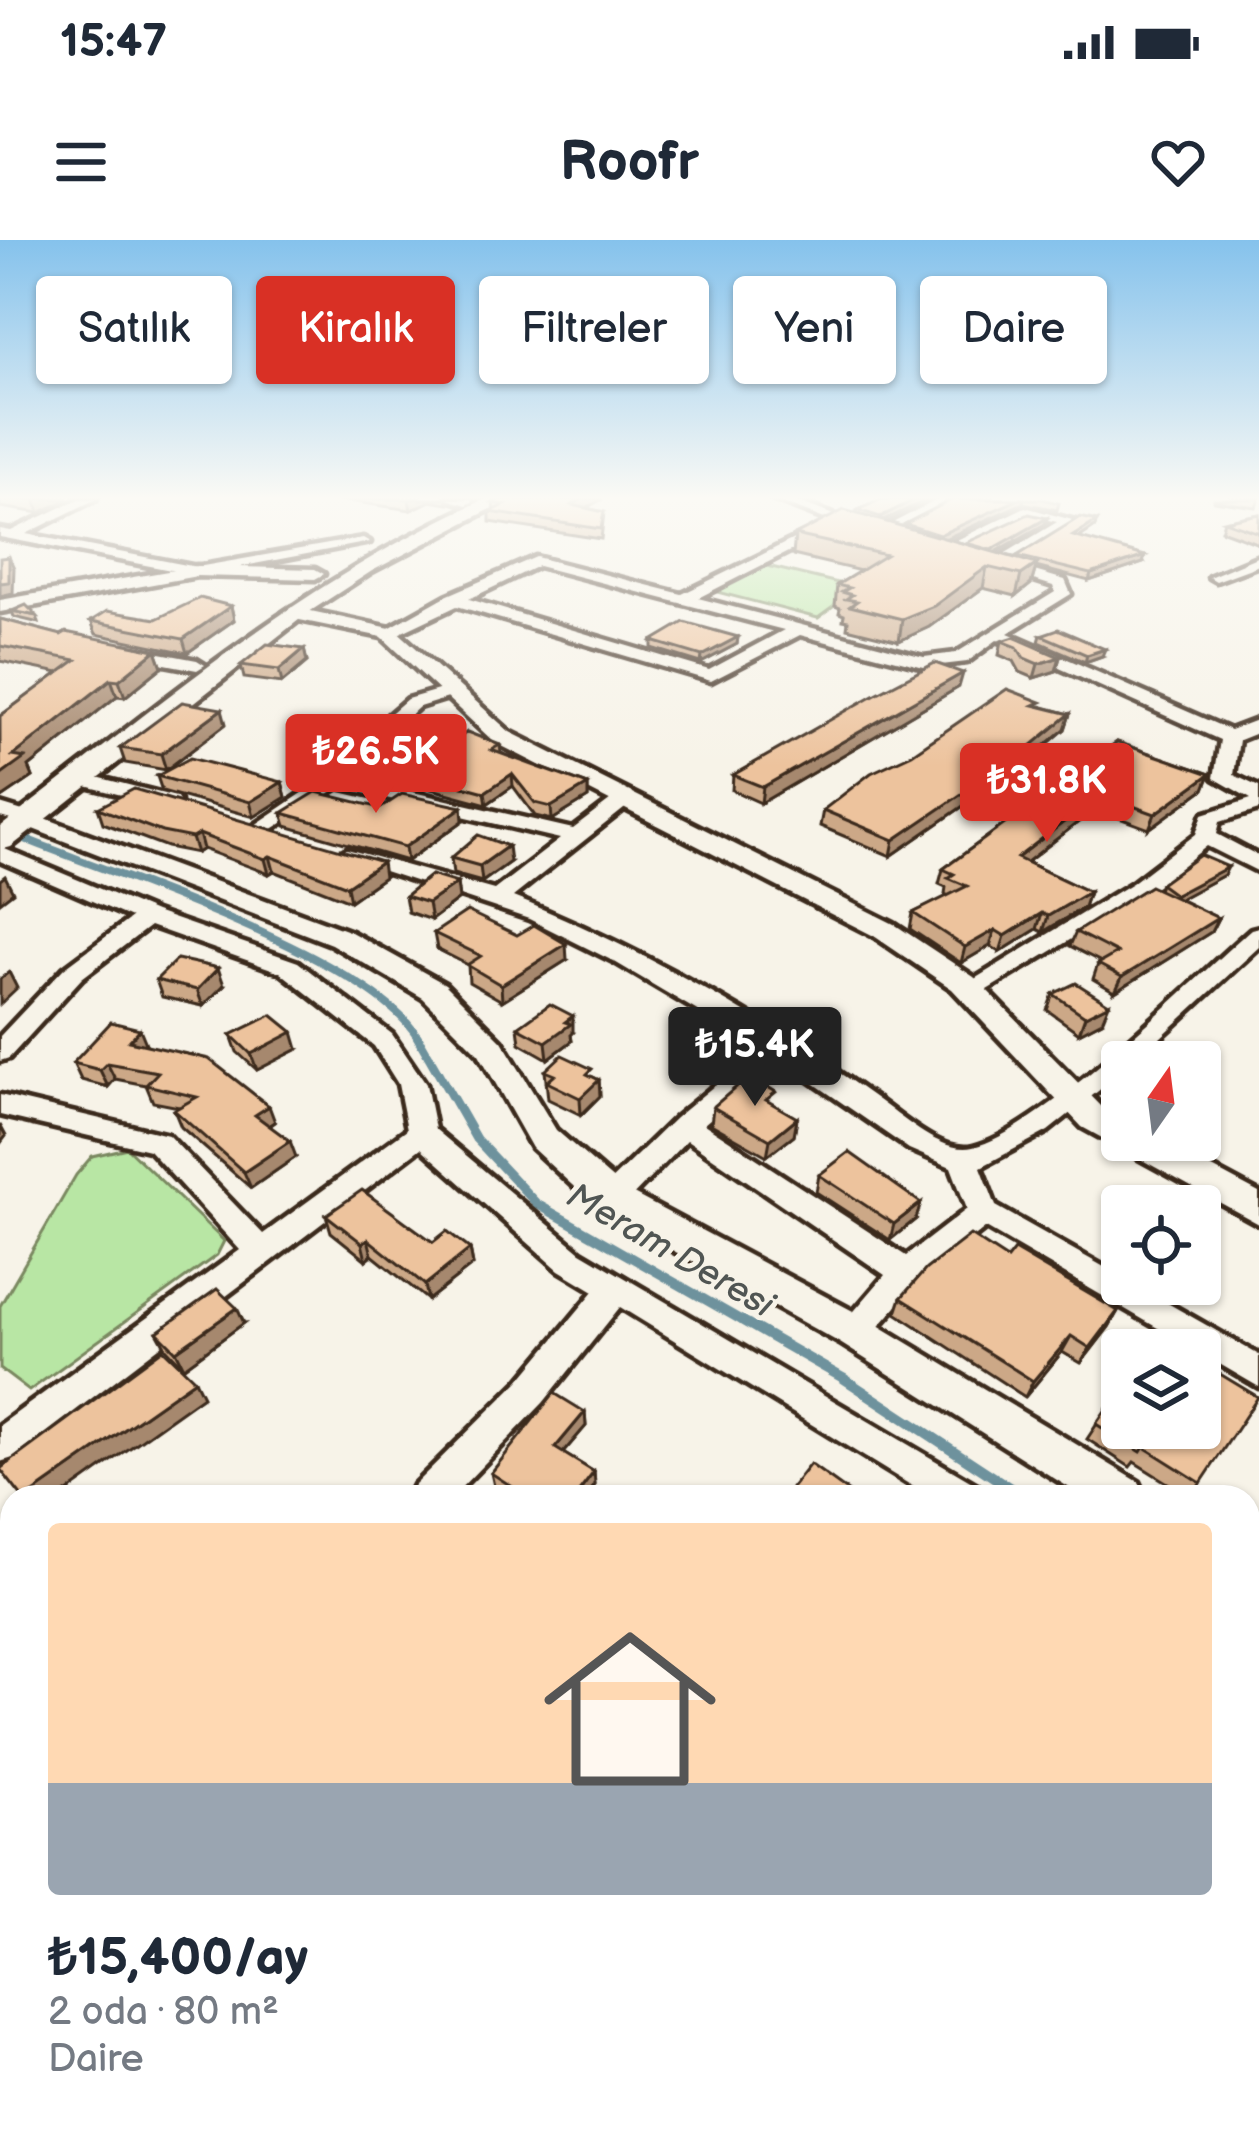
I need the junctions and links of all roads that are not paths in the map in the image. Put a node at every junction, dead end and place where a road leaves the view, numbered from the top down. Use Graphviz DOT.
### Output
graph roads {
  1 [pos="104,588"];
  2 [pos="259,588"];
  3 [pos="297,588"];
  4 [pos="308,588"];
  5 [pos="475,588"];
  6 [pos="647,588"];
  7 [pos="707,588"];
  8 [pos="1061,588"];
  9 [pos="687,598"];
  10 [pos="451,599"];
  11 [pos="283,604"];
  12 [pos="0,606"];
  13 [pos="798,629"];
  14 [pos="388,633"];
  15 [pos="996,633"];
  16 [pos="112,649"];
  17 [pos="197,665"];
  18 [pos="452,691"];
  19 [pos="1259,725"];
  20 [pos="1230,737"];
  21 [pos="81,779"];
  22 [pos="336,780"];
  23 [pos="1259,799"];
  24 [pos="622,801"];
  25 [pos="200,810"];
  26 [pos="8,814"];
  27 [pos="574,836"];
  28 [pos="1206,837"];
  29 [pos="294,839"];
  30 [pos="0,841"];
  31 [pos="329,850"];
  32 [pos="0,853"];
  33 [pos="1259,865"];
  34 [pos="496,898"];
  35 [pos="147,917"];
  36 [pos="1259,934"];
  37 [pos="972,992"];
  38 [pos="778,1047"];
  39 [pos="0,1052"];
  40 [pos="1073,1096"];
  41 [pos="0,1105"];
  42 [pos="1101,1123"];
  43 [pos="686,1125"];
  44 [pos="422,1133"];
  45 [pos="963,1159"];
  46 [pos="1170,1161"];
  47 [pos="611,1199"];
  48 [pos="1259,1210"];
  49 [pos="984,1213"];
  50 [pos="261,1252"];
  51 [pos="907,1273"];
  52 [pos="616,1288"];
  53 [pos="854,1331"];
  54 [pos="1259,1372"];
  55 [pos="0,1446"];
  56 [pos="439,1485"];
  57 [pos="944,1485"];
  58 [pos="1104,1485"];
  1 -- 12 [label="street"];
  2 -- 11 [label="street"];
  3 -- 17 [label="main road"];
  4 -- 11 [label="main road"];
  5 -- 10 [label="street"];
  6 -- 9 [label="street"];
  7 -- 9 [label="street"];
  8 -- 15 [label="street"];
  9 -- 13 [label="street"];
  10 -- 13 [label="street"];
  10 -- 14 [label="street"];
  11 -- 14 [label="street"];
  11 -- 21 [label="main road"];
  13 -- 15 [label="street"];
  14 -- 18 [label="street"];
  15 -- 20 [label="street"];
  16 -- 17 [label="street"];
  17 -- 26 [label="main road"];
  18 -- 22 [label="street"];
  18 -- 24 [label="street"];
  19 -- 20 [label="street"];
  20 -- 23 [label="street"];
  21 -- 25 [label="street"];
  21 -- 26 [label="main road"];
  22 -- 27 [label="street"];
  22 -- 29 [label="street"];
  23 -- 28 [label="street"];
  24 -- 27 [label="street"];
  24 -- 37 [label="street"];
  26 -- 30 [label="main road"];
  26 -- 47 [label="street"];
  27 -- 34 [label="street"];
  28 -- 33 [label="street"];
  28 -- 37 [label="street"];
  31 -- 34 [label="street"];
  32 -- 35 [label="street"];
  34 -- 38 [label="street"];
  35 -- 39 [label="street"];
  35 -- 44 [label="street"];
  36 -- 40 [label="street"];
  37 -- 40 [label="street"];
  38 -- 43 [label="street"];
  38 -- 45 [label="street"];
  40 -- 42 [label="street"];
  40 -- 45 [label="street"];
  41 -- 50 [label="street"];
  43 -- 47 [label="street"];
  43 -- 51 [label="street"];
  44 -- 50 [label="street"];
  44 -- 52 [label="street"];
  45 -- 49 [label="street"];
  46 -- 48 [label="street"];
  47 -- 53 [label="street"];
  49 -- 51 [label="street"];
  49 -- 54 [label="street"];
  50 -- 55 [label="street"];
  51 -- 53 [label="street"];
  52 -- 56 [label="street"];
  52 -- 57 [label="street"];
  53 -- 58 [label="street"];
}
